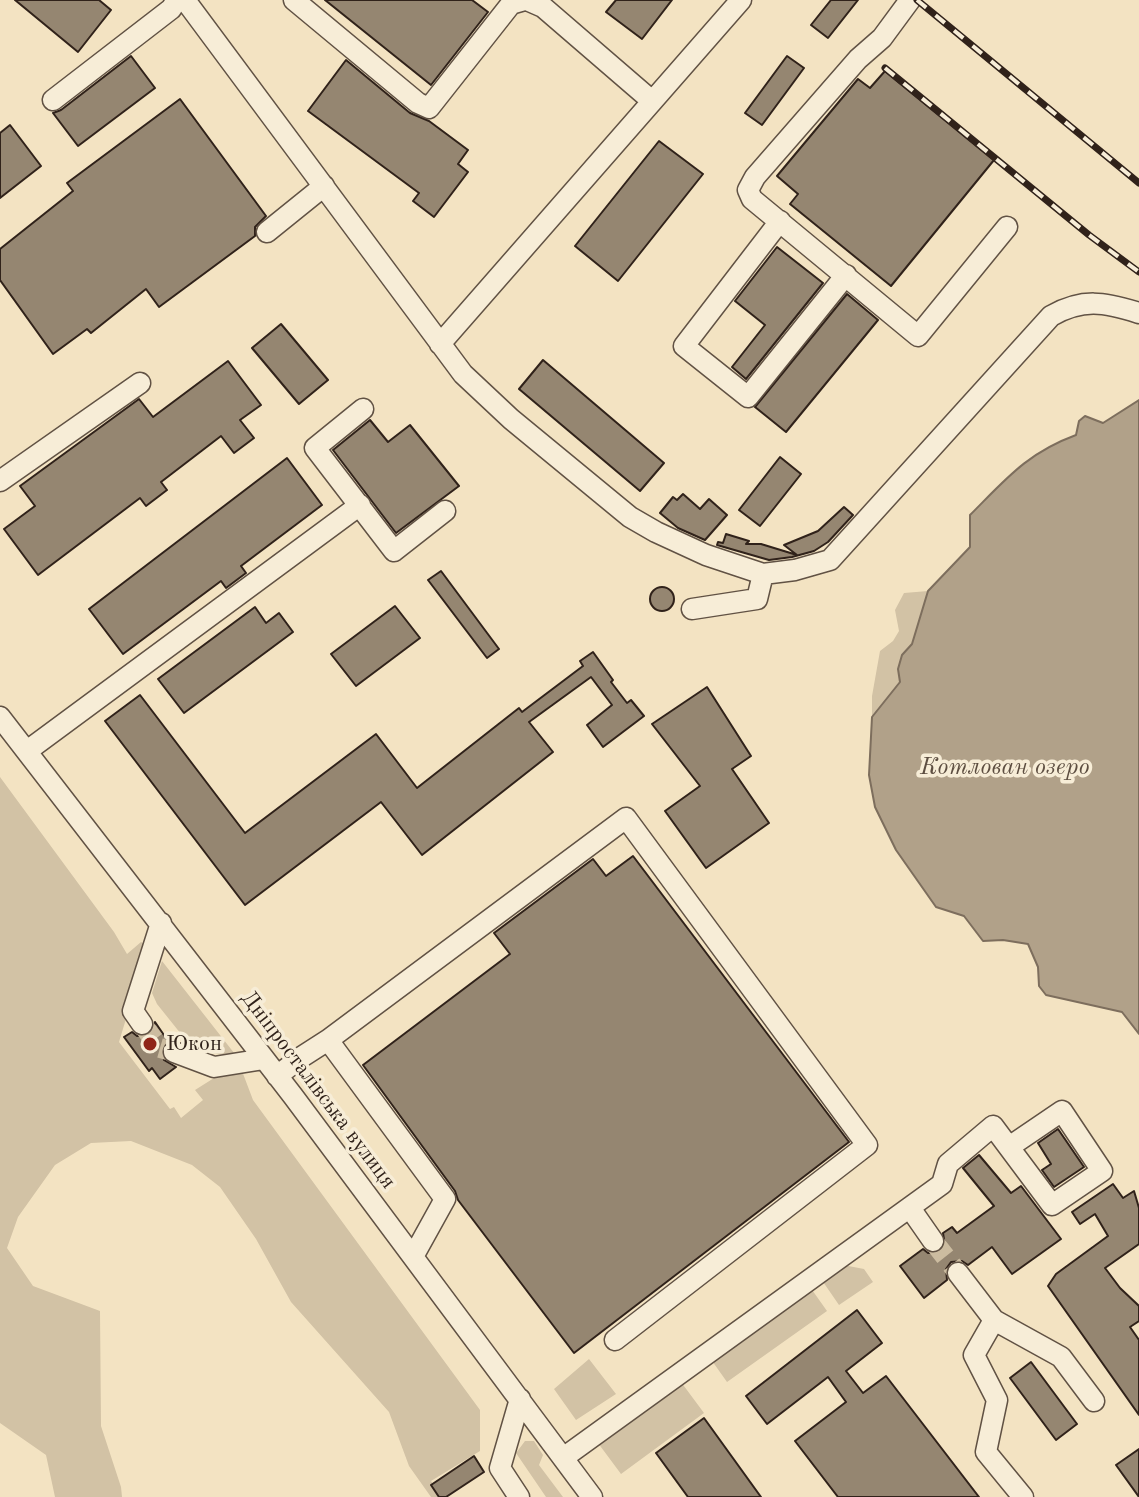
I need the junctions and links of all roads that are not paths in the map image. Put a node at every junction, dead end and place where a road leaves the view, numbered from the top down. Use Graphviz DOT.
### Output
graph roads {
  1 [pos="177,0"];
  2 [pos="185,0"];
  3 [pos="294,0"];
  4 [pos="741,0"];
  5 [pos="910,0"];
  6 [pos="517,1"];
  7 [pos="53,100"];
  8 [pos="652,101"];
  9 [pos="324,186"];
  10 [pos="780,221"];
  11 [pos="1007,227"];
  12 [pos="267,232"];
  13 [pos="846,275"];
  14 [pos="1139,313"];
  15 [pos="440,344"];
  16 [pos="140,383"];
  17 [pos="363,409"];
  18 [pos="0,481"];
  19 [pos="360,505"];
  20 [pos="445,511"];
  21 [pos="763,574"];
  22 [pos="692,609"];
  23 [pos="0,717"];
  24 [pos="27,751"];
  25 [pos="161,923"];
  26 [pos="142,1024"];
  27 [pos="328,1040"];
  28 [pos="174,1052"];
  29 [pos="264,1059"];
  30 [pos="277,1076"];
  31 [pos="1009,1147"];
  32 [pos="910,1208"];
  33 [pos="933,1241"];
  34 [pos="414,1255"];
  35 [pos="958,1273"];
  36 [pos="994,1320"];
  37 [pos="615,1340"];
  38 [pos="520,1399"];
  39 [pos="1094,1401"];
  40 [pos="563,1458"];
  41 [pos="519,1497"];
  42 [pos="592,1497"];
  43 [pos="1023,1497"];
  1 -- 7 [label="street"];
  2 -- 9 [label="street"];
  3 -- 6 [label="street"];
  4 -- 8 [label="street"];
  5 -- 10 [label="street"];
  6 -- 8 [label="street"];
  8 -- 15 [label="street"];
  9 -- 12 [label="street"];
  9 -- 15 [label="street"];
  10 -- 13 [label="street"];
  10 -- 13 [label="street"];
  11 -- 13 [label="street"];
  14 -- 21 [label="street"];
  15 -- 21 [label="street"];
  16 -- 18 [label="street"];
  17 -- 19 [label="street"];
  19 -- 20 [label="street"];
  19 -- 24 [label="street"];
  21 -- 22 [label="street"];
  23 -- 24 [label="street, Дніпросталівська вулиця"];
  24 -- 25 [label="street, Дніпросталівська вулиця"];
  25 -- 26 [label="street"];
  25 -- 29 [label="street, Дніпросталівська вулиця"];
  27 -- 30 [label="street"];
  27 -- 34 [label="street"];
  27 -- 37 [label="street"];
  28 -- 29 [label="street"];
  29 -- 30 [label="street, Дніпросталівська вулиця"];
  30 -- 34 [label="street, Дніпросталівська вулиця"];
  31 -- 31 [label="street"];
  31 -- 32 [label="street"];
  32 -- 33 [label="street"];
  32 -- 40 [label="street"];
  34 -- 38 [label="street, Дніпросталівська вулиця"];
  35 -- 36 [label="street"];
  36 -- 39 [label="street"];
  36 -- 43 [label="street"];
  38 -- 40 [label="street, Дніпросталівська вулиця"];
  38 -- 41 [label="street"];
  40 -- 42 [label="street, Дніпросталівська вулиця"];
}
